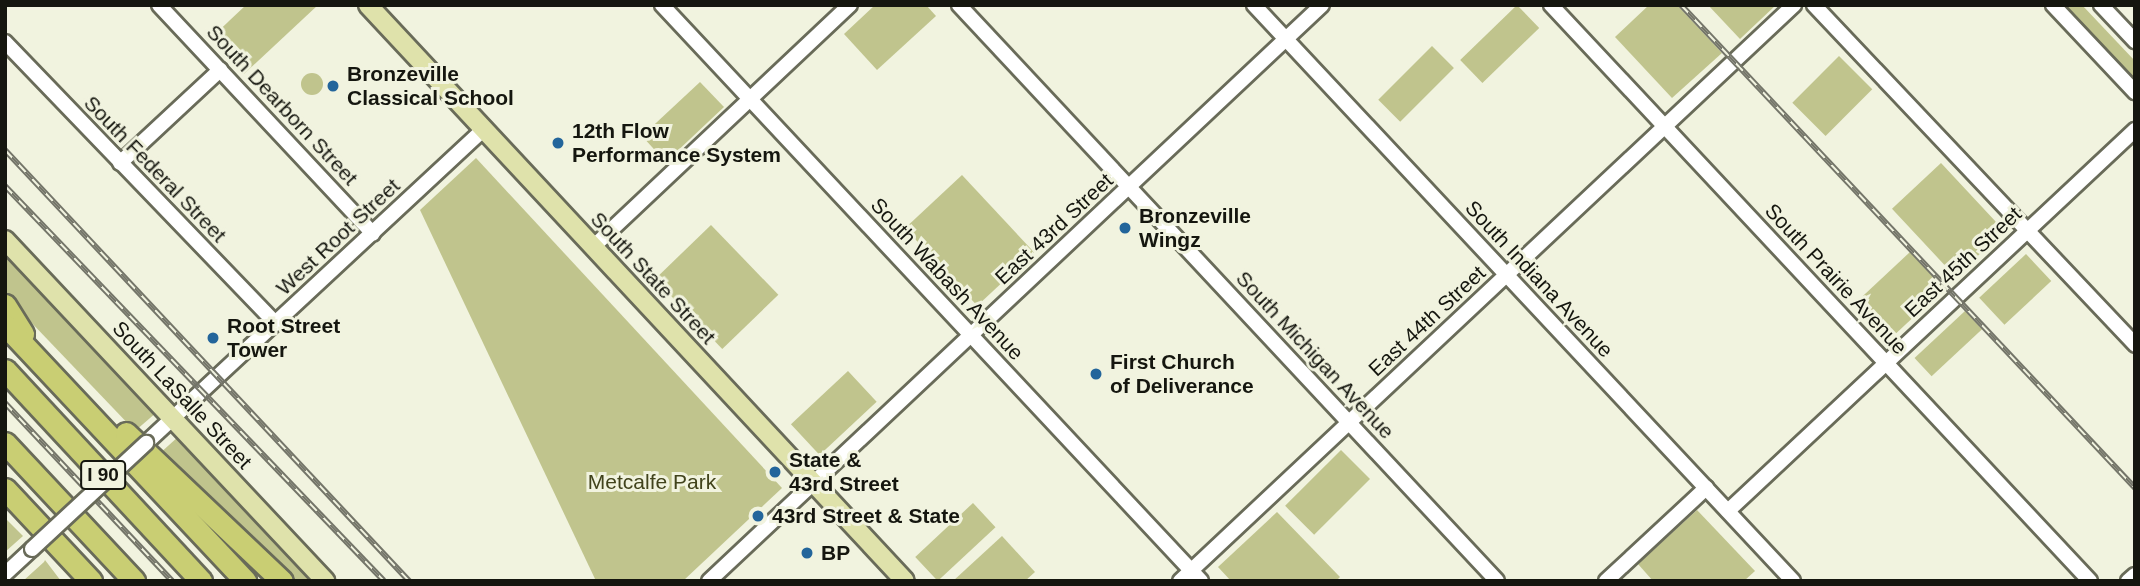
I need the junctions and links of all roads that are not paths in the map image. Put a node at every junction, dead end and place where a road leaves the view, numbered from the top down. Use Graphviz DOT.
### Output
graph roads {
  1 [pos="159,5"];
  2 [pos="662,5"];
  3 [pos="850,5"];
  4 [pos="959,5"];
  5 [pos="1254,5"];
  6 [pos="1322,5"];
  7 [pos="1551,5"];
  8 [pos="1794,5"];
  9 [pos="1814,5"];
  10 [pos="2053,5"];
  11 [pos="2101,5"];
  12 [pos="374,7"];
  13 [pos="1286,39"];
  14 [pos="2135,41"];
  15 [pos="5,42"];
  16 [pos="220,70"];
  17 [pos="2135,92"];
  18 [pos="750,99"];
  19 [pos="1665,127"];
  20 [pos="483,130"];
  21 [pos="2135,130"];
  22 [pos="120,163"];
  23 [pos="1130,186"];
  24 [pos="2027,231"];
  25 [pos="373,234"];
  26 [pos="5,240"];
  27 [pos="593,247"];
  28 [pos="1507,275"];
  29 [pos="5,305"];
  30 [pos="276,324"];
  31 [pos="5,325"];
  32 [pos="971,335"];
  33 [pos="2135,345"];
  34 [pos="33,355"];
  35 [pos="1886,363"];
  36 [pos="5,370"];
  37 [pos="67,391"];
  38 [pos="173,418"];
  39 [pos="1349,423"];
  40 [pos="5,443"];
  41 [pos="814,483"];
  42 [pos="1706,488"];
  43 [pos="5,489"];
  44 [pos="1728,511"];
  45 [pos="51,538"];
  46 [pos="5,574"];
  47 [pos="2135,575"];
  48 [pos="1191,577"];
  49 [pos="69,581"];
  50 [pos="91,581"];
  51 [pos="134,581"];
  52 [pos="201,581"];
  53 [pos="245,581"];
  54 [pos="282,581"];
  55 [pos="325,581"];
  56 [pos="709,581"];
  57 [pos="905,581"];
  58 [pos="1497,581"];
  59 [pos="1606,581"];
  60 [pos="1793,581"];
  61 [pos="2090,581"];
  62 [pos="2129,581"];
  1 -- 16 [label="street, South Dearborn Street"];
  2 -- 18 [label="street, South Wabash Avenue"];
  3 -- 18 [label="street"];
  4 -- 23 [label="street, South Michigan Avenue"];
  5 -- 13 [label="street, South Indiana Avenue"];
  6 -- 13 [label="street, East 43rd Street"];
  7 -- 19 [label="street, South Prairie Avenue"];
  8 -- 19 [label="street, East 44th Street"];
  9 -- 24 [label="street"];
  10 -- 17 [label="street"];
  11 -- 14 [label="street"];
  12 -- 20 [label="main road, South State Street"];
  13 -- 23 [label="street, East 43rd Street"];
  13 -- 28 [label="street, South Indiana Avenue"];
  15 -- 22 [label="street, South Federal Street"];
  16 -- 22 [label="street"];
  16 -- 25 [label="street, South Dearborn Street"];
  18 -- 27 [label="street"];
  18 -- 32 [label="street, South Wabash Avenue"];
  19 -- 28 [label="street, East 44th Street"];
  19 -- 35 [label="street, South Prairie Avenue"];
  20 -- 25 [label="street, West Root Street"];
  20 -- 27 [label="main road, South State Street"];
  21 -- 24 [label="street, East 45th Street"];
  22 -- 30 [label="street, South Federal Street"];
  23 -- 32 [label="street, East 43rd Street"];
  23 -- 39 [label="street, South Michigan Avenue"];
  24 -- 33 [label="street"];
  24 -- 35 [label="street, East 45th Street"];
  25 -- 30 [label="street, West Root Street"];
  26 -- 38 [label="main road, South LaSalle Street"];
  27 -- 41 [label="main road, South State Street"];
  28 -- 39 [label="street, East 44th Street"];
  28 -- 42 [label="street, South Indiana Avenue"];
  29 -- 34 [label="highway"];
  30 -- 38 [label="street, West Root Street"];
  31 -- 34 [label="highway, I 90"];
  32 -- 41 [label="street, East 43rd Street"];
  32 -- 48 [label="street, South Wabash Avenue"];
  34 -- 37 [label="highway, I 90"];
  35 -- 44 [label="street, East 45th Street"];
  35 -- 61 [label="street, South Prairie Avenue"];
  36 -- 52 [label="highway, I 90"];
  37 -- 53 [label="highway, I 90"];
  37 -- 54 [label="highway"];
  38 -- 46 [label="street, West Root Street, bridge"];
  38 -- 55 [label="main road, South LaSalle Street"];
  39 -- 48 [label="street, East 44th Street"];
  39 -- 58 [label="street, South Michigan Avenue"];
  40 -- 51 [label="highway, I 90"];
  41 -- 56 [label="street, East 43rd Street"];
  41 -- 57 [label="main road, South State Street"];
  42 -- 44 [label="street, South Indiana Avenue"];
  42 -- 59 [label="street"];
  43 -- 45 [label="highway"];
  44 -- 60 [label="street, South Indiana Avenue"];
  45 -- 49 [label="highway"];
  45 -- 50 [label="highway"];
  47 -- 62 [label="street"];
}
